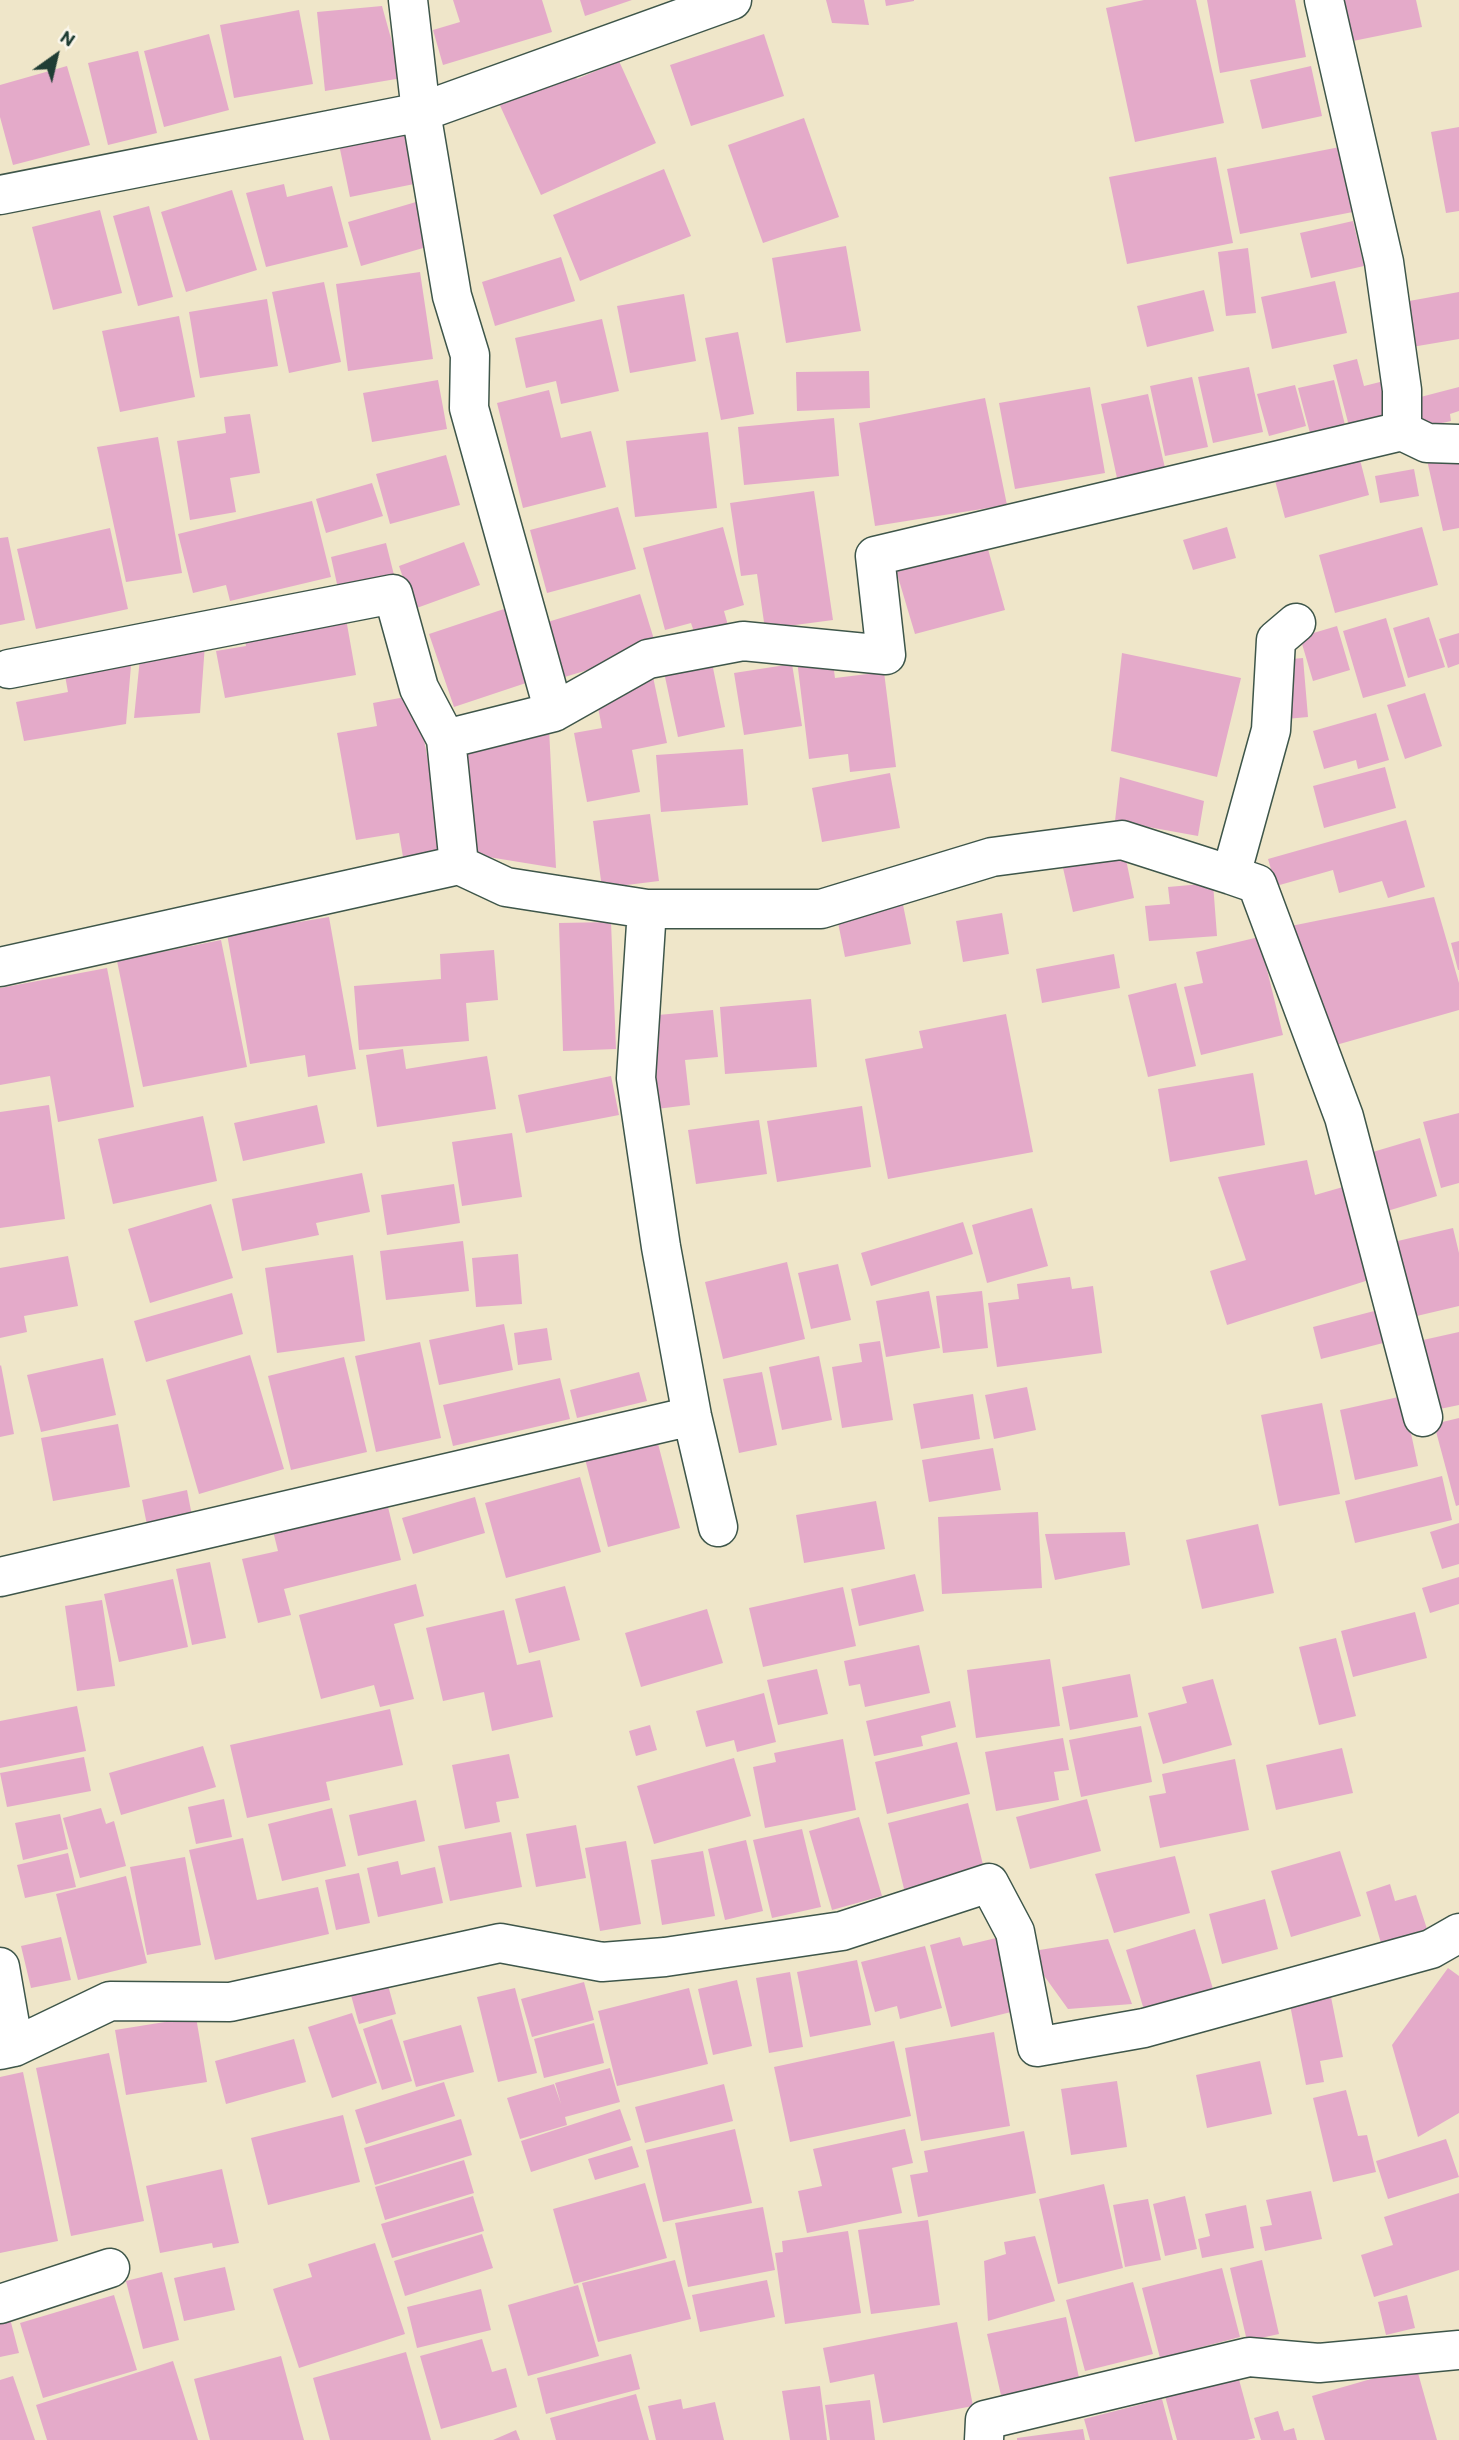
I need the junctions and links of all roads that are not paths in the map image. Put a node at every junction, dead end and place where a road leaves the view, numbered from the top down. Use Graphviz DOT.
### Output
graph roads {
  1 [pos="408,0"];
  2 [pos="732,0"];
  3 [pos="1324,0"];
  4 [pos="421,112"];
  5 [pos="0,195"];
  6 [pos="1402,431"];
  7 [pos="1459,444"];
  8 [pos="1296,623"];
  9 [pos="9,669"];
  10 [pos="554,712"];
  11 [pos="446,739"];
  12 [pos="458,865"];
  13 [pos="1231,875"];
  14 [pos="647,909"];
  15 [pos="0,967"];
  16 [pos="692,1416"];
  17 [pos="1423,1417"];
  18 [pos="718,1527"];
  19 [pos="0,1577"];
  20 [pos="1459,1933"];
  21 [pos="0,1967"];
  22 [pos="7,2048"];
  23 [pos="110,2268"];
  24 [pos="0,2304"];
  25 [pos="1459,2350"];
  26 [pos="984,2440"];
  1 -- 4 [label="street"];
  2 -- 4 [label="street"];
  3 -- 6 [label="street"];
  4 -- 5 [label="street"];
  4 -- 10 [label="street"];
  6 -- 7 [label="street"];
  6 -- 10 [label="street"];
  8 -- 13 [label="street"];
  9 -- 11 [label="street"];
  10 -- 11 [label="street"];
  11 -- 12 [label="street"];
  12 -- 14 [label="street"];
  12 -- 15 [label="street"];
  13 -- 14 [label="street"];
  13 -- 17 [label="street"];
  14 -- 16 [label="street"];
  16 -- 18 [label="street"];
  16 -- 19 [label="street"];
  20 -- 22 [label="street"];
  21 -- 22 [label="street"];
  23 -- 24 [label="street"];
  25 -- 26 [label="street"];
}
